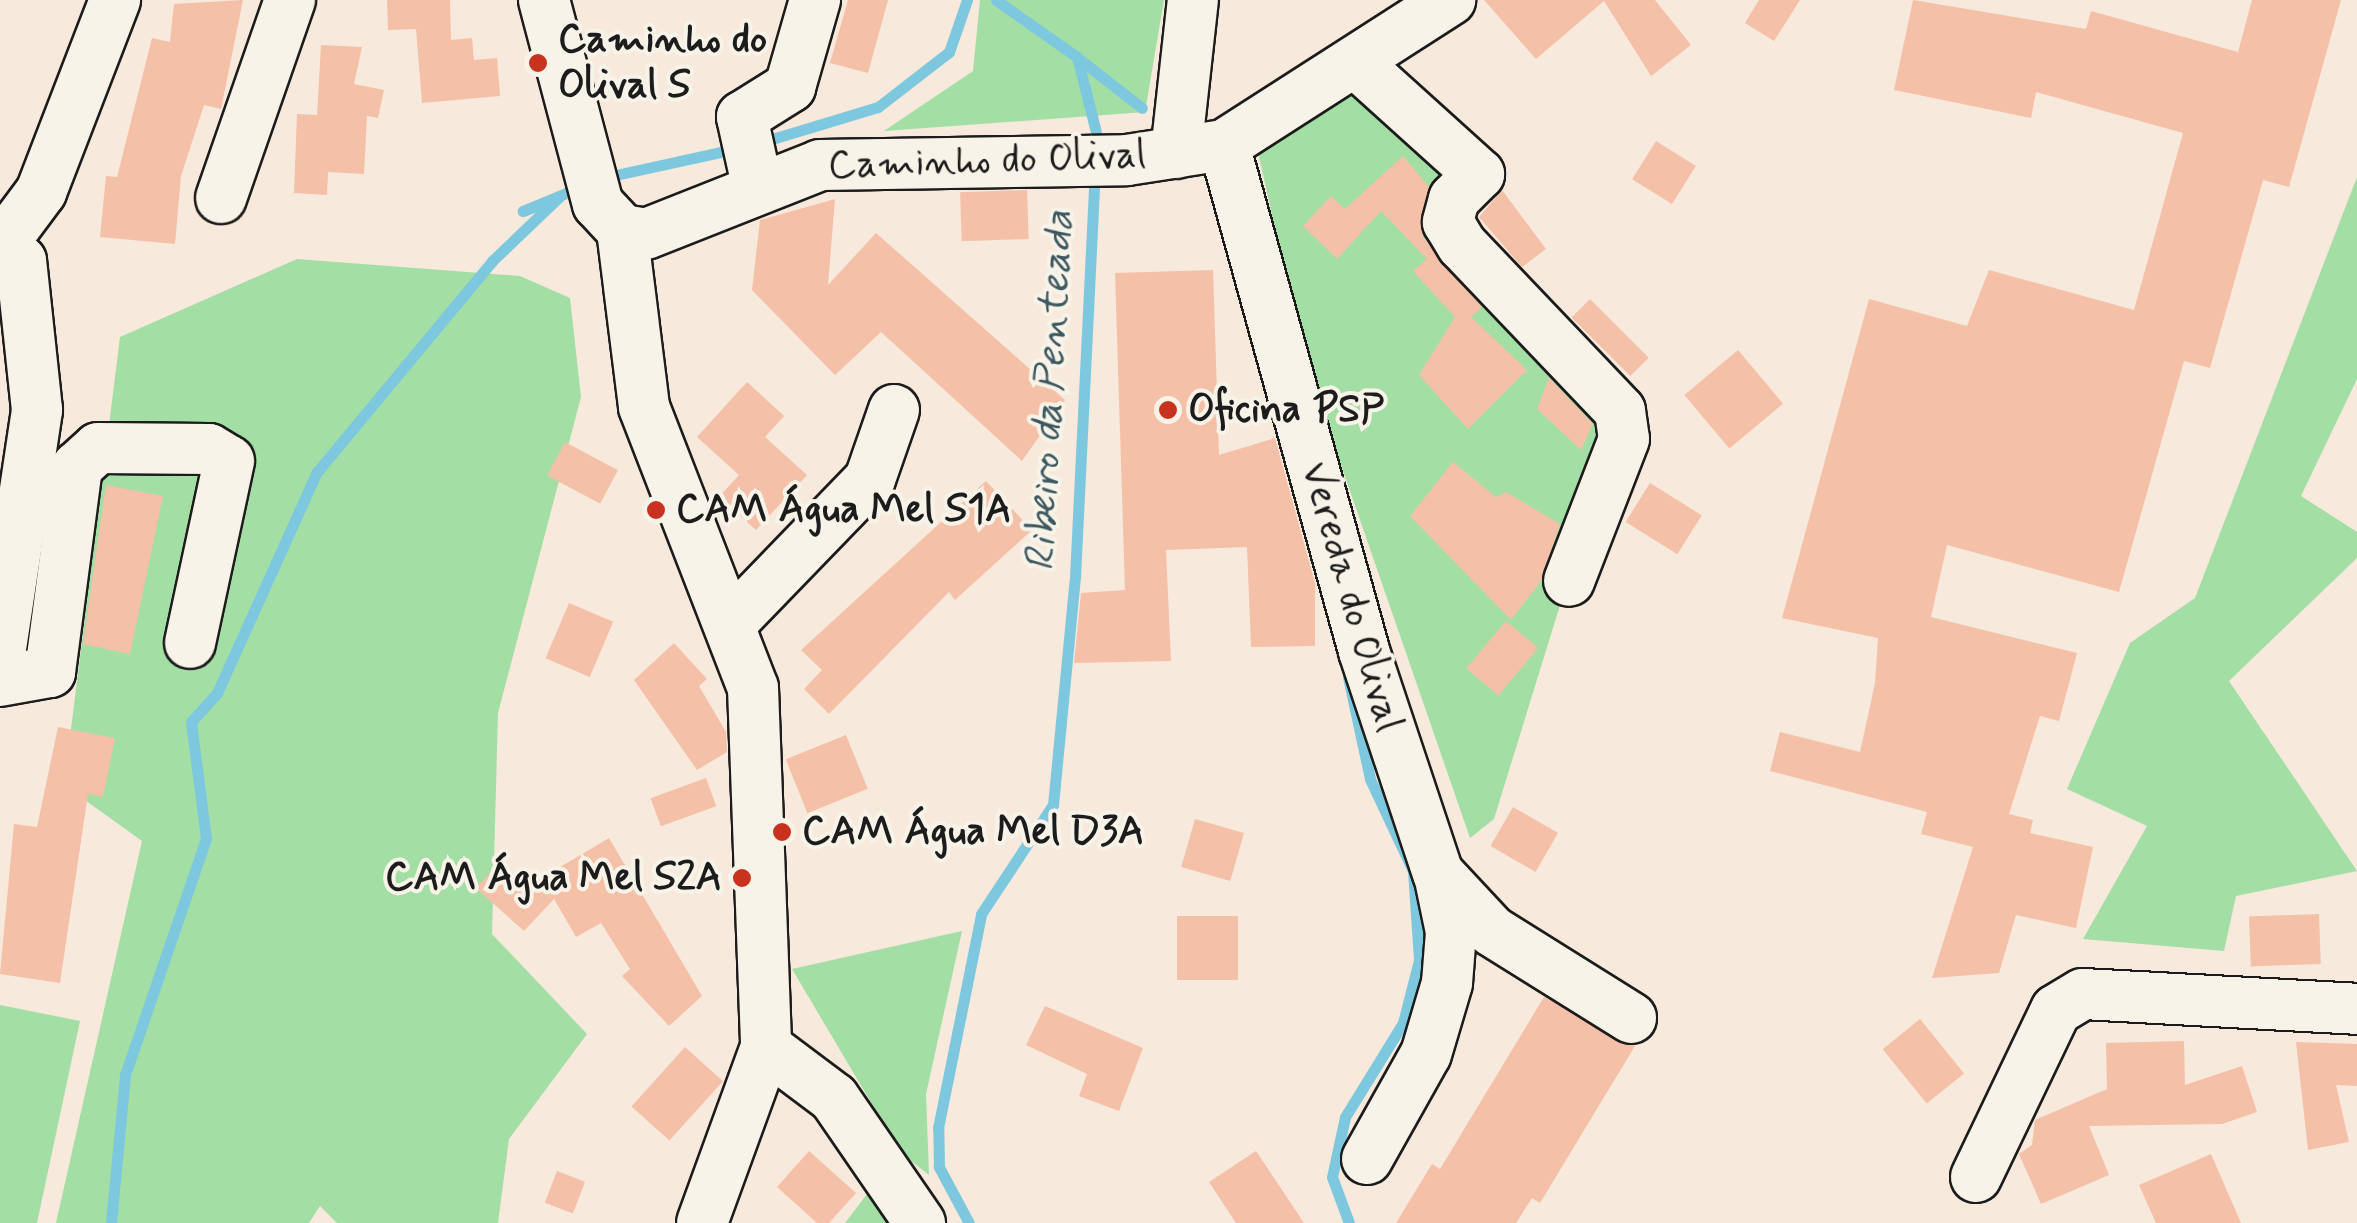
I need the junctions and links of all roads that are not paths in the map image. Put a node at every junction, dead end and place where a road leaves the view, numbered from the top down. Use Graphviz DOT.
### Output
graph roads {
  1 [pos="115,0"];
  2 [pos="290,0"];
  3 [pos="544,0"];
  4 [pos="816,0"];
  5 [pos="1193,0"];
  6 [pos="1450,0"];
  7 [pos="1356,63"];
  8 [pos="1200,149"];
  9 [pos="757,185"];
  10 [pos="221,198"];
  11 [pos="622,230"];
  12 [pos="0,247"];
  13 [pos="894,410"];
  14 [pos="1570,581"];
  15 [pos="732,620"];
  16 [pos="190,643"];
  17 [pos="0,656"];
  18 [pos="0,681"];
  19 [pos="1438,872"];
  20 [pos="2357,1009"];
  21 [pos="1630,1018"];
  22 [pos="766,1047"];
  23 [pos="1367,1160"];
  24 [pos="1976,1176"];
  25 [pos="702,1223"];
  26 [pos="920,1223"];
  1 -- 12 [label="street"];
  2 -- 10 [label="street"];
  3 -- 11 [label="street"];
  4 -- 9 [label="street"];
  5 -- 8 [label="street"];
  6 -- 7 [label="street, Caminho do Olival"];
  7 -- 8 [label="street, Caminho do Olival"];
  7 -- 14 [label="street"];
  8 -- 9 [label="street, Caminho do Olival"];
  8 -- 19 [label="street, Vereda do Olival"];
  9 -- 11 [label="street, Caminho do Olival"];
  11 -- 15 [label="street"];
  12 -- 17 [label="street"];
  13 -- 15 [label="street"];
  15 -- 22 [label="street"];
  16 -- 18 [label="street"];
  19 -- 21 [label="street, Vereda do Olival"];
  19 -- 23 [label="street, Vereda do Olival"];
  20 -- 24 [label="street"];
  22 -- 25 [label="street"];
  22 -- 26 [label="street"];
}
